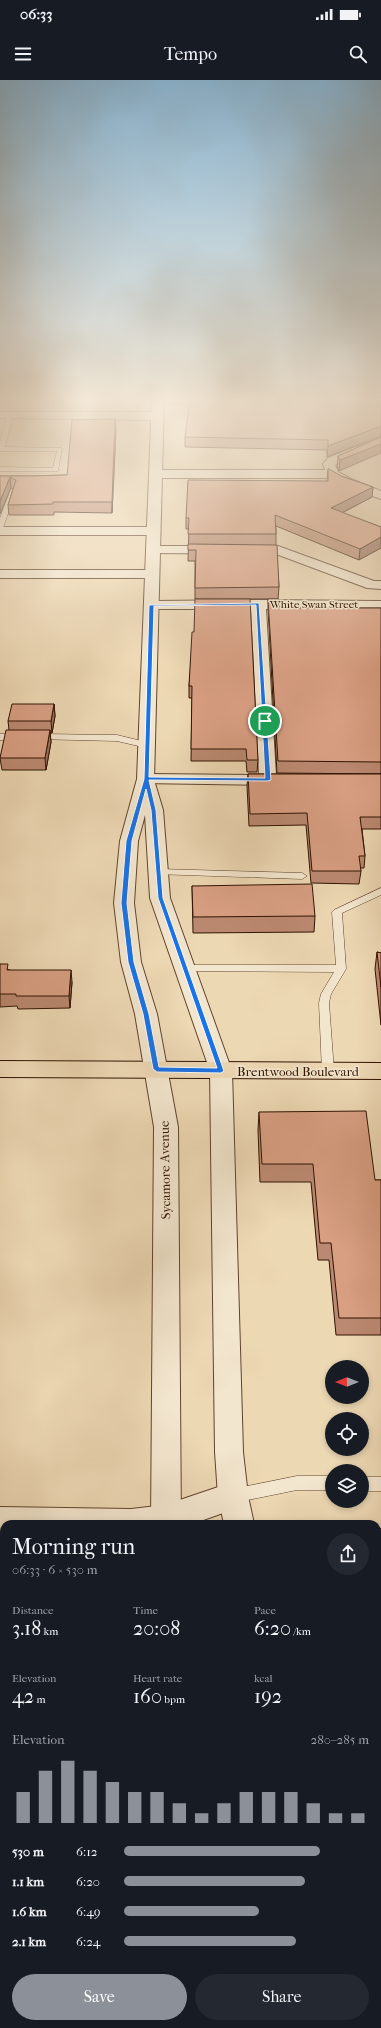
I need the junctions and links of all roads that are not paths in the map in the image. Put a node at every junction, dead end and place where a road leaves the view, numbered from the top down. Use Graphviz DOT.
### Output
graph roads {
  1 [pos="13,490"];
  2 [pos="155,490"];
  3 [pos="367,490"];
  4 [pos="381,495"];
  5 [pos="0,530"];
  6 [pos="152,531"];
  7 [pos="153,550"];
  8 [pos="0,574"];
  9 [pos="152,574"];
  10 [pos="381,585"];
  11 [pos="258,604"];
  12 [pos="381,604"];
  13 [pos="151,605"];
  14 [pos="0,737"];
  15 [pos="147,745"];
  16 [pos="146,779"];
  17 [pos="268,780"];
  18 [pos="298,780"];
  19 [pos="158,872"];
  20 [pos="302,876"];
  21 [pos="381,891"];
  22 [pos="185,968"];
  23 [pos="341,969"];
  24 [pos="0,1068"];
  25 [pos="157,1069"];
  26 [pos="328,1070"];
  27 [pos="221,1071"];
  28 [pos="381,1071"];
  29 [pos="325,1483"];
  30 [pos="369,1484"];
  31 [pos="381,1484"];
  32 [pos="233,1496"];
  33 [pos="166,1520"];
  34 [pos="171,1520"];
  35 [pos="238,1520"];
  1 -- 5 [label="lane"];
  2 -- 6 [label="street, Sycamore Avenue"];
  3 -- 4 [label="street"];
  5 -- 6 [label="street"];
  6 -- 7 [label="street, Sycamore Avenue"];
  7 -- 9 [label="street, Sycamore Avenue"];
  7 -- 10 [label="street"];
  8 -- 9 [label="street"];
  9 -- 13 [label="street, Sycamore Avenue"];
  11 -- 12 [label="street, White Swan Street"];
  11 -- 13 [label="street, White Swan Street"];
  11 -- 17 [label="street"];
  13 -- 15 [label="street, Sycamore Avenue"];
  14 -- 15 [label="lane"];
  15 -- 16 [label="street, Sycamore Avenue"];
  16 -- 17 [label="street"];
  16 -- 19 [label="street, Sycamore Avenue"];
  16 -- 25 [label="street, Sycamore Avenue"];
  17 -- 18 [label="street"];
  19 -- 20 [label="lane"];
  19 -- 22 [label="street, Sycamore Avenue"];
  21 -- 23 [label="lane"];
  22 -- 23 [label="lane"];
  22 -- 27 [label="street, Sycamore Avenue"];
  23 -- 26 [label="lane"];
  24 -- 25 [label="main road, Brentwood Boulevard"];
  25 -- 27 [label="main road, Brentwood Boulevard"];
  25 -- 33 [label="street, Sycamore Avenue"];
  26 -- 27 [label="main road, Brentwood Boulevard"];
  26 -- 28 [label="main road, Brentwood Boulevard"];
  27 -- 32 [label="street, Sycamore Avenue"];
  29 -- 32 [label="lane"];
  30 -- 31 [label="lane"];
  32 -- 34 [label="street"];
  32 -- 35 [label="street, Sycamore Avenue"];
}
